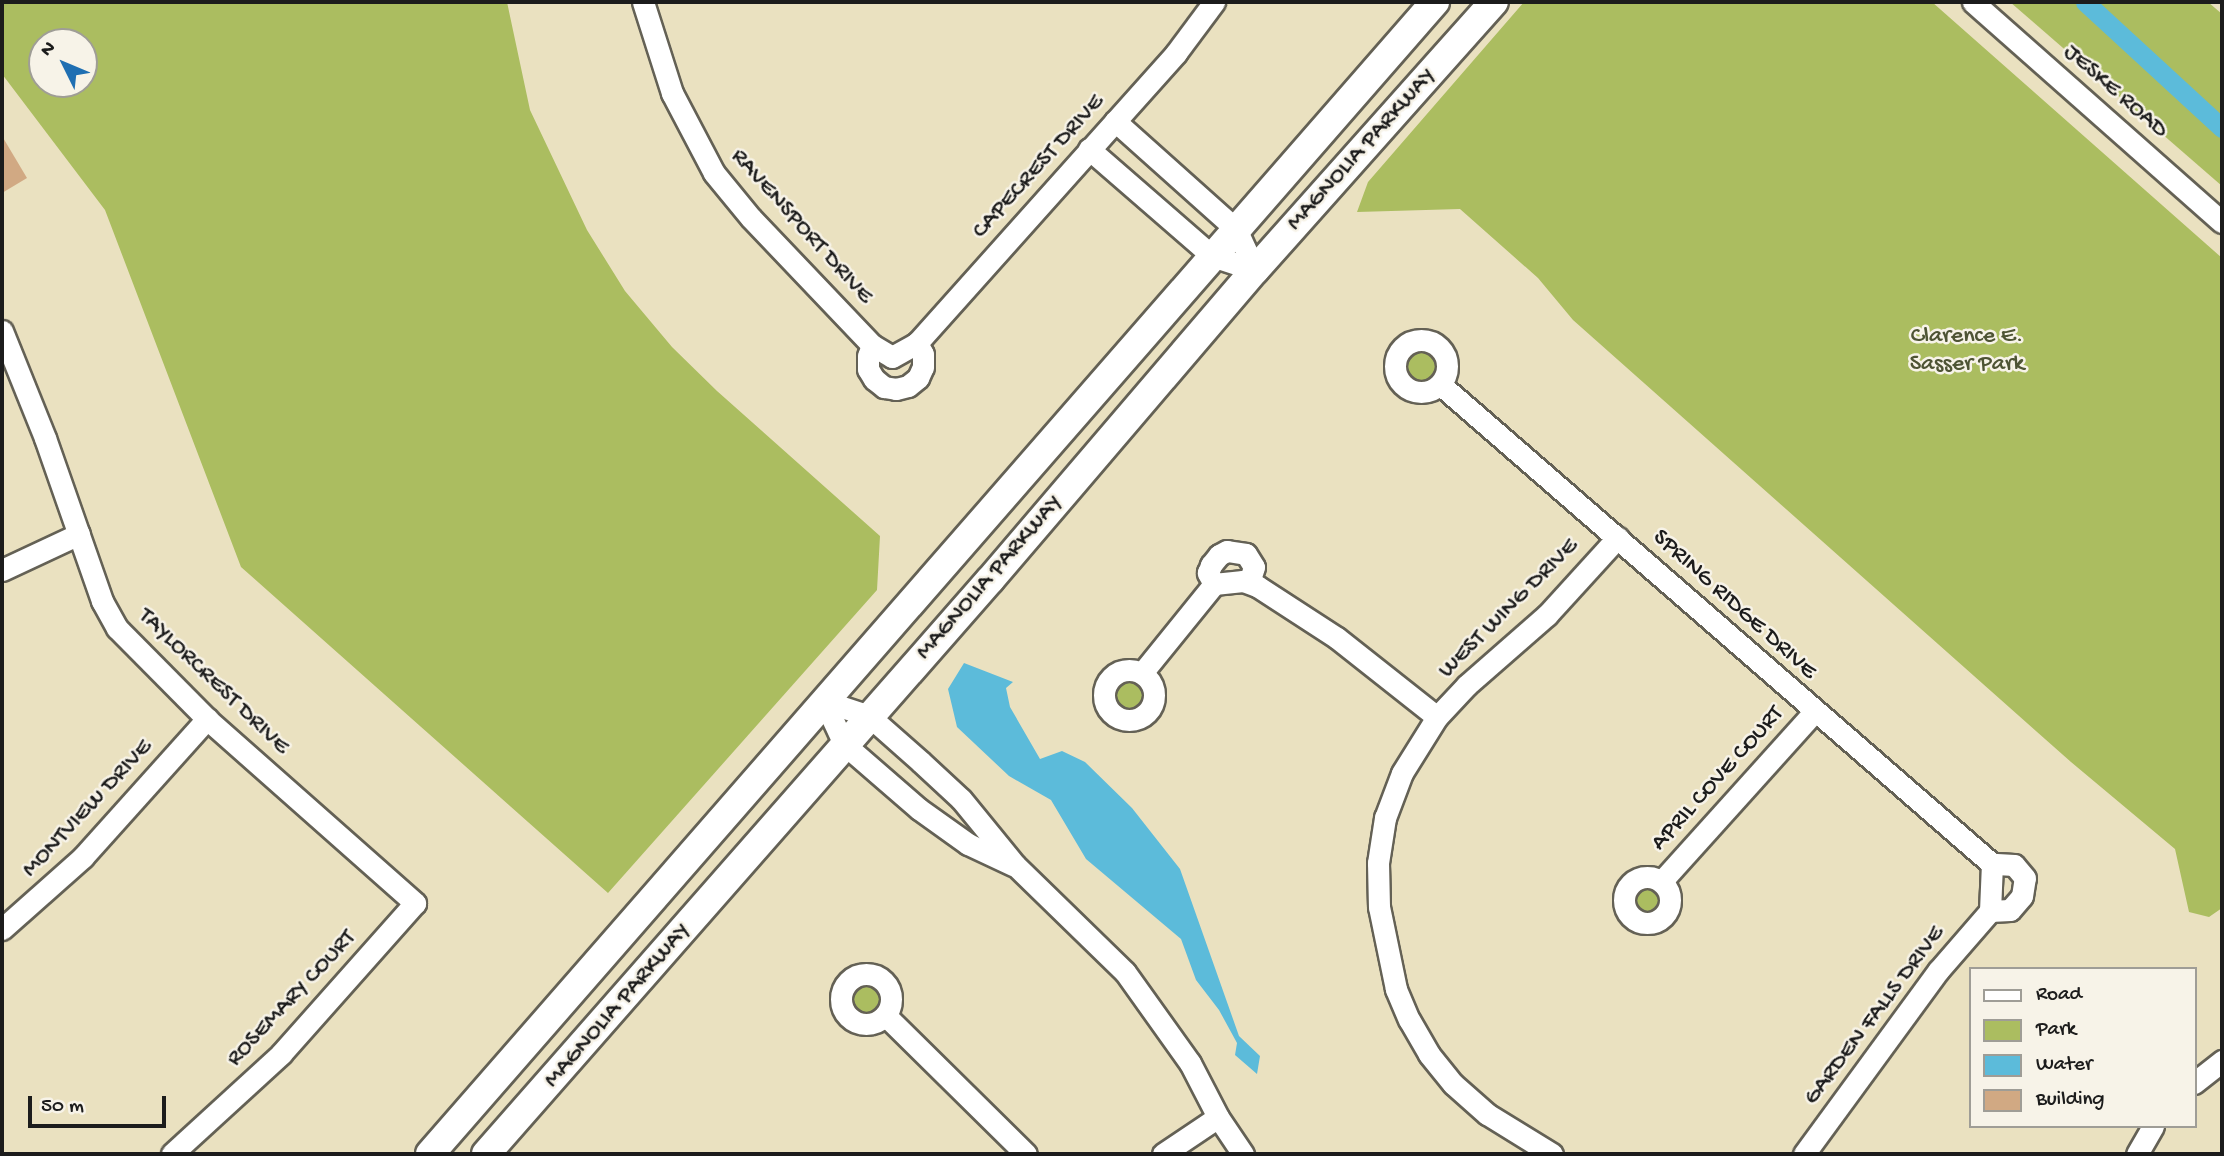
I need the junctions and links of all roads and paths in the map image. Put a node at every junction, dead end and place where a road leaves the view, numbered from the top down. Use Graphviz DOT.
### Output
graph roads {
  1 [pos="643,2"];
  2 [pos="1214,2"];
  3 [pos="1435,2"];
  4 [pos="1494,2"];
  5 [pos="1973,2"];
  6 [pos="1115,121"];
  7 [pos="1089,149"];
  8 [pos="2222,222"];
  9 [pos="1236,229"];
  10 [pos="1212,256"];
  11 [pos="1255,270"];
  12 [pos="2,331"];
  13 [pos="918,343"];
  14 [pos="872,345"];
  15 [pos="892,356"];
  16 [pos="1441,385"];
  17 [pos="79,534"];
  18 [pos="1618,537"];
  19 [pos="2,570"];
  20 [pos="1249,582"];
  21 [pos="1213,584"];
  22 [pos="1142,673"];
  23 [pos="824,701"];
  24 [pos="1815,711"];
  25 [pos="869,716"];
  26 [pos="1437,718"];
  27 [pos="207,719"];
  28 [pos="844,744"];
  29 [pos="1992,864"];
  30 [pos="1015,865"];
  31 [pos="1661,882"];
  32 [pos="415,903"];
  33 [pos="1990,911"];
  34 [pos="2,929"];
  35 [pos="885,1015"];
  36 [pos="511,1061"];
  37 [pos="2222,1061"];
  38 [pos="2196,1081"];
  39 [pos="545,1089"];
  40 [pos="1218,1116"];
  41 [pos="2152,1128"];
  42 [pos="172,1154"];
  43 [pos="430,1154"];
  44 [pos="486,1154"];
  45 [pos="1026,1154"];
  46 [pos="1163,1154"];
  47 [pos="1243,1154"];
  48 [pos="1552,1154"];
  49 [pos="1804,1154"];
  50 [pos="2137,1154"];
  1 -- 14 [label="street, RAVENSPORT DRIVE"];
  2 -- 6 [label="street, CAPECREST DRIVE"];
  3 -- 9 [label="main road, MAGNOLIA PARKWAY"];
  4 -- 11 [label="main road, MAGNOLIA PARKWAY"];
  5 -- 8 [label="street, JESKE ROAD"];
  6 -- 7 [label="street, CAPECREST DRIVE"];
  6 -- 9 [label="street"];
  7 -- 10 [label="street"];
  7 -- 13 [label="street, CAPECREST DRIVE"];
  9 -- 10 [label="main road, MAGNOLIA PARKWAY"];
  9 -- 11 [label="street"];
  10 -- 11 [label="street"];
  10 -- 23 [label="main road, MAGNOLIA PARKWAY"];
  11 -- 25 [label="main road, MAGNOLIA PARKWAY"];
  12 -- 17 [label="street, TAYLORCREST DRIVE"];
  13 -- 14 [label="street"];
  13 -- 15 [label="street, CAPECREST DRIVE"];
  14 -- 15 [label="street, RAVENSPORT DRIVE"];
  16 -- 18 [label="street, SPRING RIDGE DRIVE"];
  17 -- 19 [label="street"];
  17 -- 27 [label="street, TAYLORCREST DRIVE"];
  18 -- 24 [label="street, SPRING RIDGE DRIVE"];
  18 -- 26 [label="street, WEST WING DRIVE"];
  20 -- 21 [label="street"];
  20 -- 21 [label="street"];
  20 -- 26 [label="street"];
  21 -- 22 [label="street"];
  23 -- 25 [label="street"];
  23 -- 28 [label="street"];
  23 -- 36 [label="main road, MAGNOLIA PARKWAY"];
  24 -- 29 [label="street, SPRING RIDGE DRIVE"];
  24 -- 31 [label="street, APRIL COVE COURT"];
  25 -- 28 [label="main road, MAGNOLIA PARKWAY"];
  25 -- 30 [label="street"];
  26 -- 48 [label="street, WEST WING DRIVE"];
  27 -- 32 [label="street, TAYLORCREST DRIVE"];
  27 -- 34 [label="street, MONTVIEW DRIVE"];
  28 -- 30 [label="street"];
  28 -- 39 [label="main road, MAGNOLIA PARKWAY"];
  29 -- 33 [label="street"];
  29 -- 33 [label="street, GARDEN FALLS DRIVE"];
  30 -- 40 [label="street"];
  32 -- 42 [label="street, ROSEMARY COURT"];
  33 -- 49 [label="street, GARDEN FALLS DRIVE"];
  35 -- 45 [label="street"];
  36 -- 39 [label="main road"];
  36 -- 43 [label="main road, MAGNOLIA PARKWAY"];
  37 -- 38 [label="street"];
  39 -- 44 [label="main road, MAGNOLIA PARKWAY"];
  40 -- 46 [label="street"];
  40 -- 47 [label="street"];
  41 -- 50 [label="street"];
}
